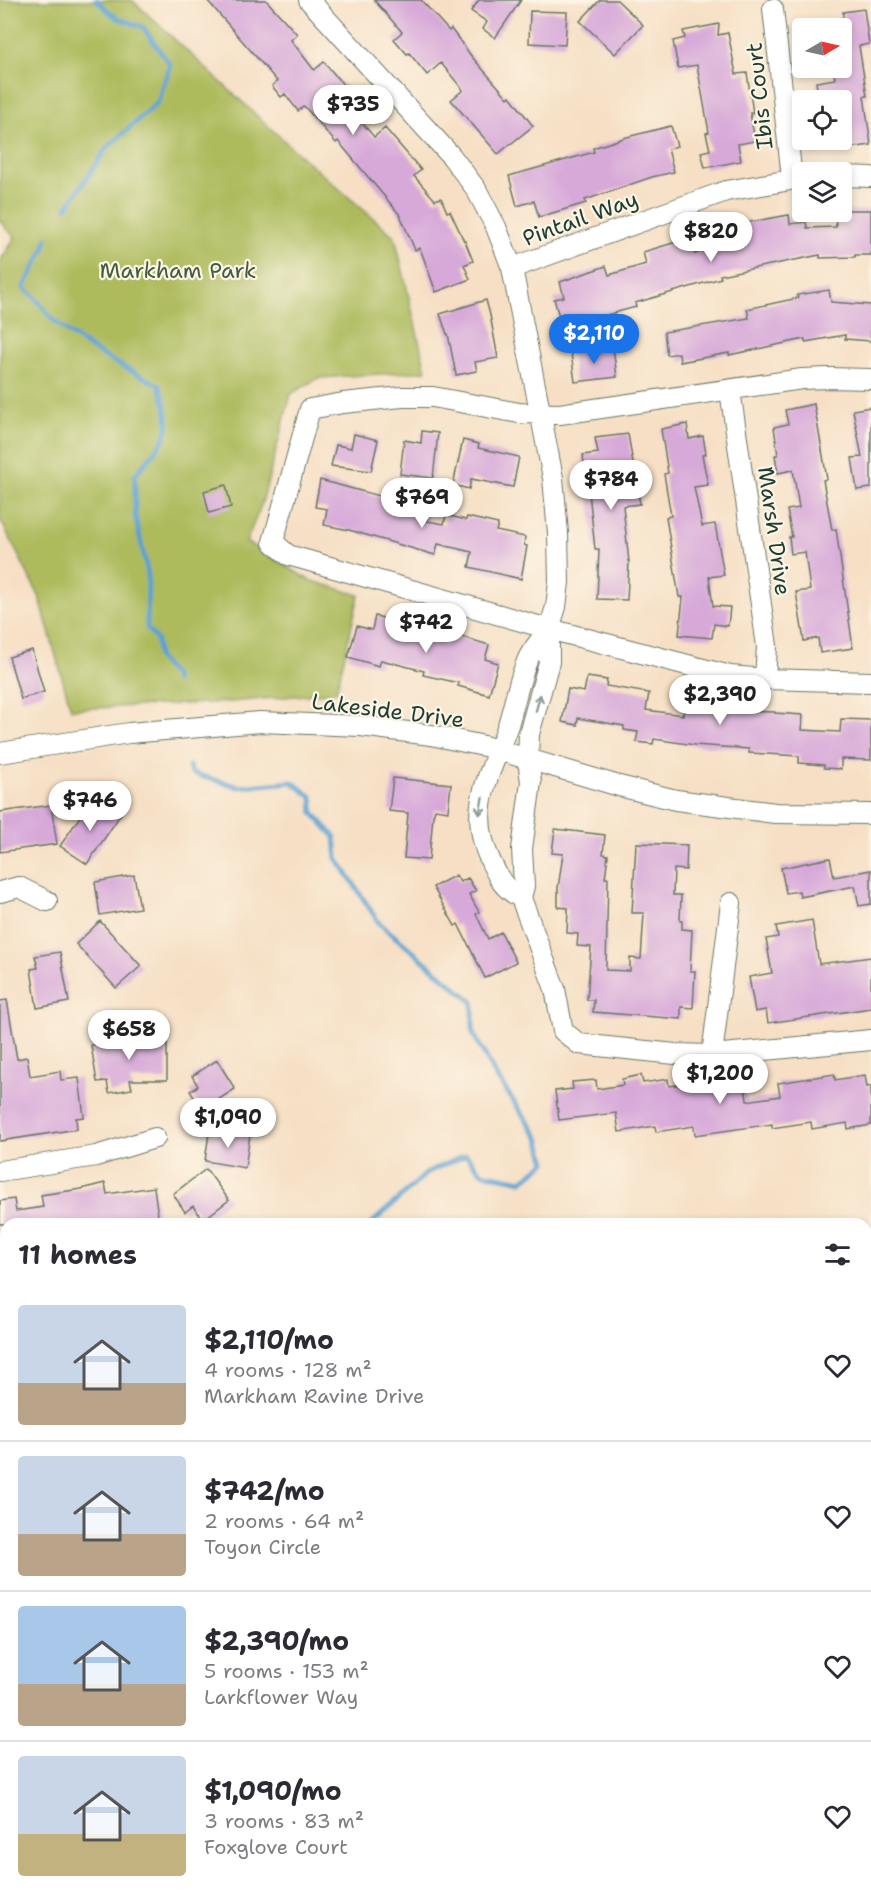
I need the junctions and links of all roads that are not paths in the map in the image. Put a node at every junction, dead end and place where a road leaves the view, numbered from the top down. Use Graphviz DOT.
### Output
graph roads {
  1 [pos="309,0"];
  2 [pos="773,9"];
  3 [pos="795,162"];
  4 [pos="852,176"];
  5 [pos="871,177"];
  6 [pos="792,179"];
  7 [pos="512,268"];
  8 [pos="871,379"];
  9 [pos="730,390"];
  10 [pos="540,414"];
  11 [pos="549,629"];
  12 [pos="765,679"];
  13 [pos="871,682"];
  14 [pos="498,751"];
  15 [pos="0,753"];
  16 [pos="528,760"];
  17 [pos="871,814"];
  18 [pos="0,891"];
  19 [pos="521,898"];
  20 [pos="46,901"];
  21 [pos="731,903"];
  22 [pos="871,1040"];
  23 [pos="712,1055"];
  24 [pos="155,1138"];
  25 [pos="0,1171"];
  1 -- 7 [label="street"];
  2 -- 3 [label="street, Ibis Court"];
  4 -- 5 [label="street"];
  6 -- 7 [label="street, Pintail Way"];
  7 -- 10 [label="street"];
  8 -- 9 [label="street"];
  9 -- 10 [label="street"];
  9 -- 12 [label="street, Marsh Drive"];
  10 -- 11 [label="street"];
  10 -- 11 [label="street"];
  11 -- 12 [label="street"];
  11 -- 14 [label="street"];
  16 -- 11 [label="street, one-way"];
  12 -- 13 [label="street"];
  14 -- 15 [label="street, Lakeside Drive"];
  14 -- 16 [label="street, Lakeside Drive"];
  14 -- 19 [label="street, one-way"];
  16 -- 17 [label="street, Lakeside Drive"];
  16 -- 19 [label="street"];
  18 -- 20 [label="street"];
  19 -- 23 [label="street"];
  21 -- 23 [label="street"];
  22 -- 23 [label="street"];
  24 -- 25 [label="street"];
}
